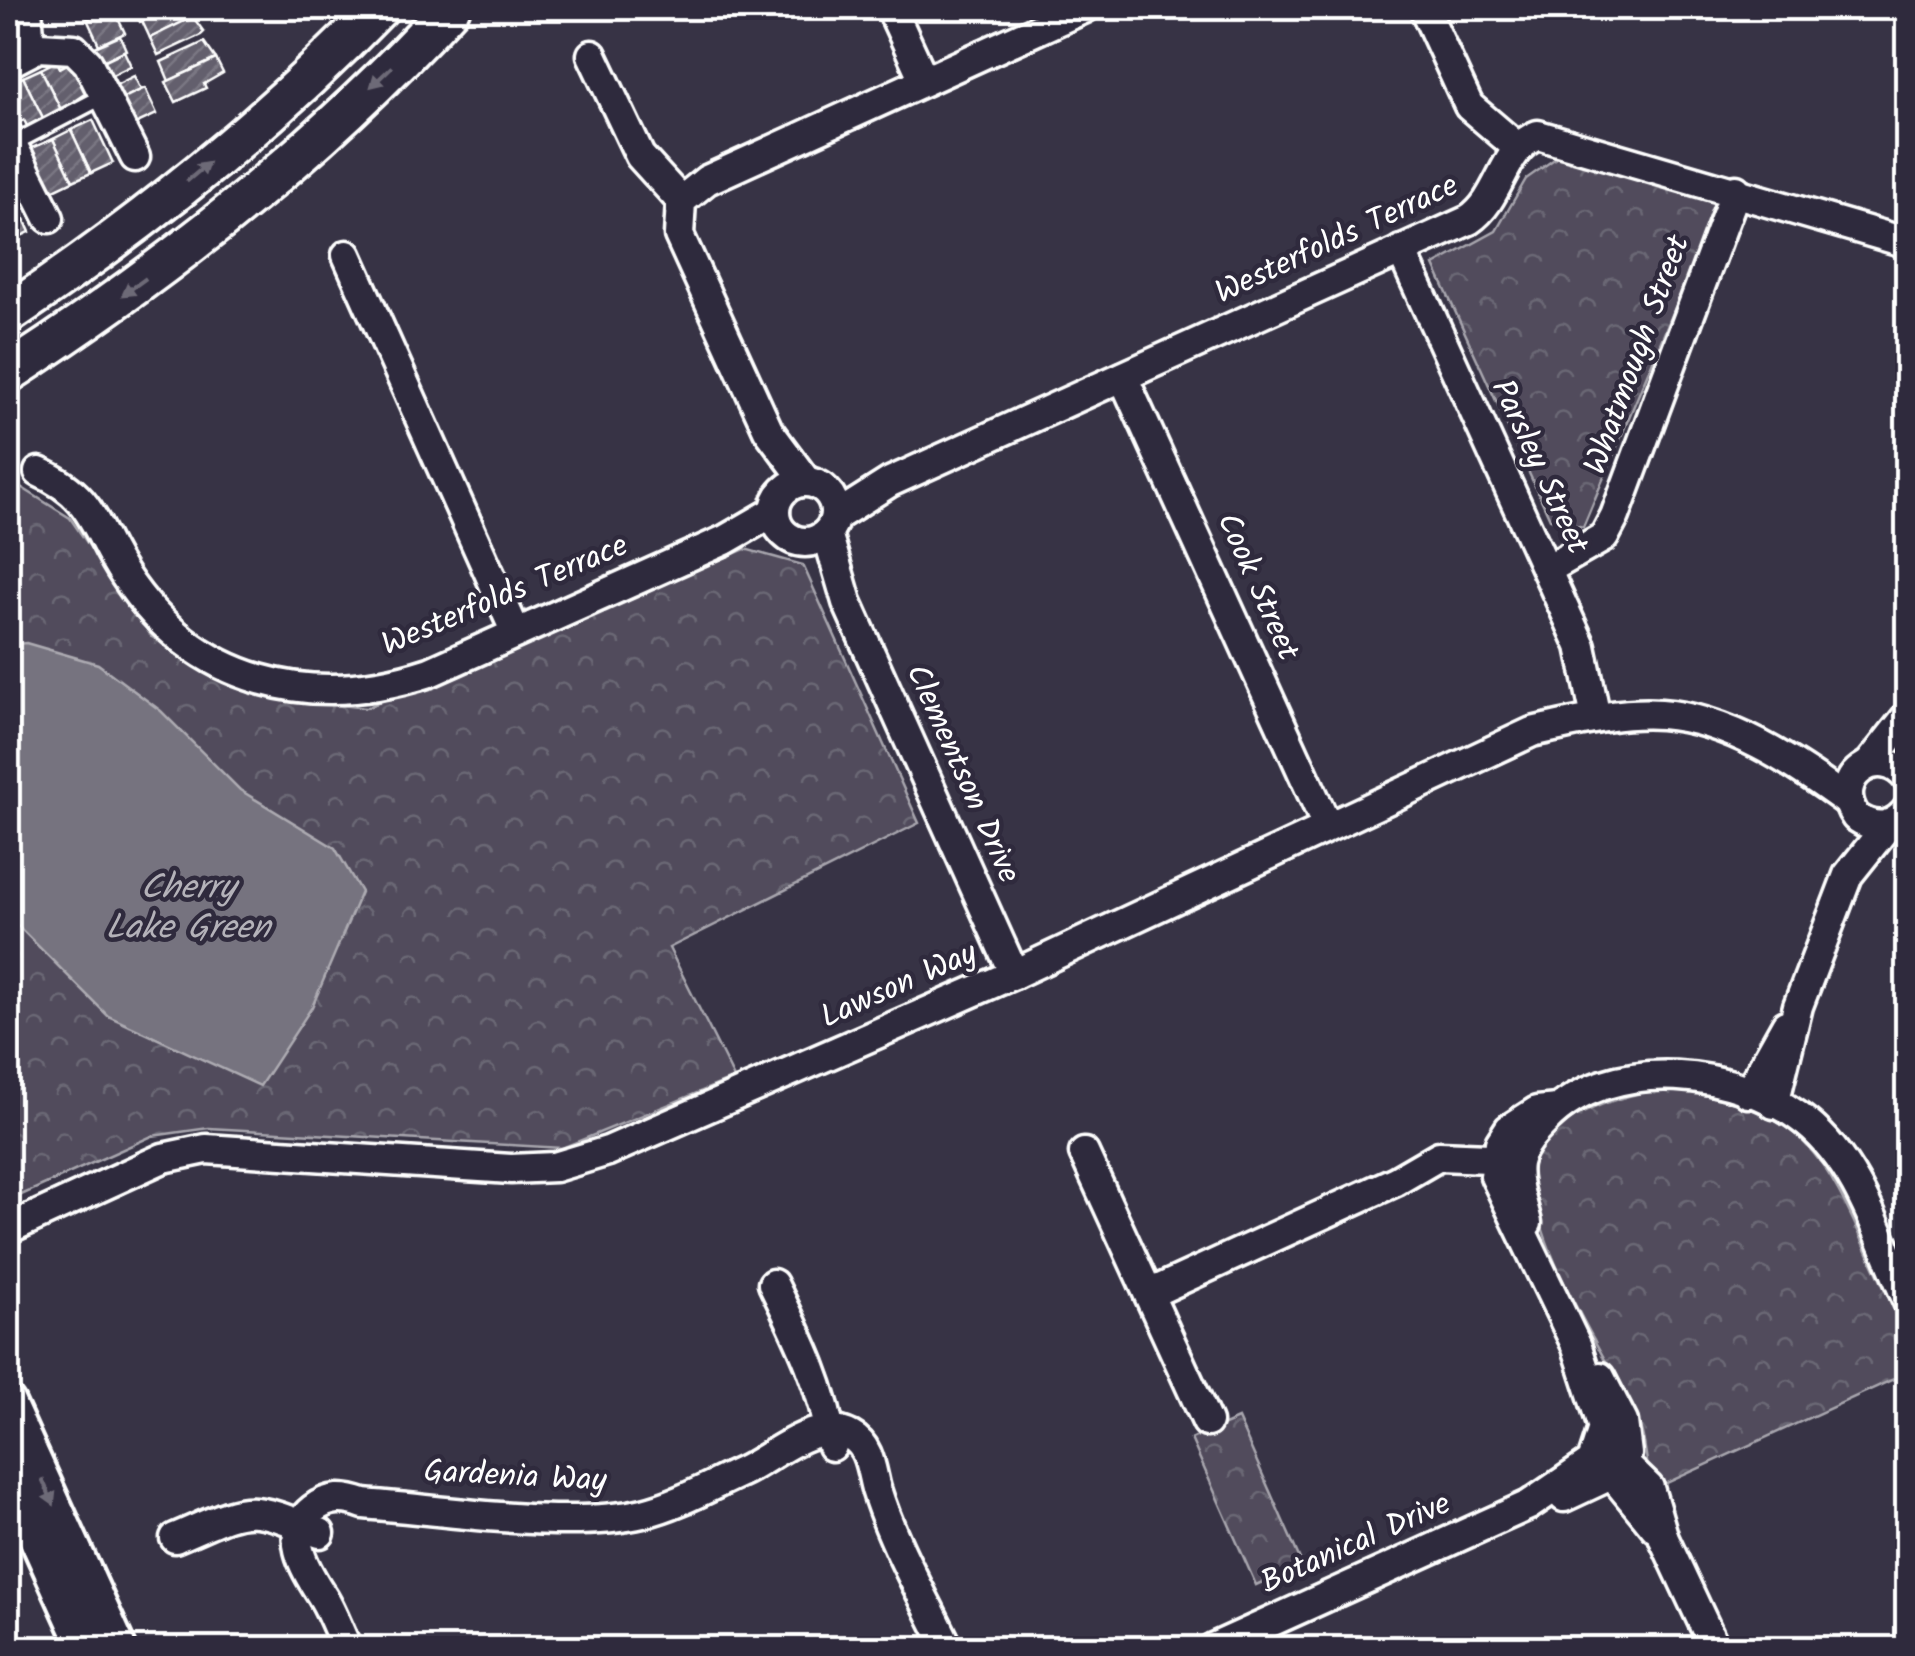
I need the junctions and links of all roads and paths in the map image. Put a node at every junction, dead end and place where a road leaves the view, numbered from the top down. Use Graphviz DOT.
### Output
graph roads {
  1 [pos="27,8"];
  2 [pos="379,8"];
  3 [pos="450,8"];
  4 [pos="890,8"];
  5 [pos="1085,8"];
  6 [pos="1424,8"];
  7 [pos="592,55"];
  8 [pos="19,56"];
  9 [pos="924,80"];
  10 [pos="104,96"];
  11 [pos="10,140"];
  12 [pos="1517,147"];
  13 [pos="135,157"];
  14 [pos="1736,190"];
  15 [pos="681,200"];
  16 [pos="49,218"];
  17 [pos="1908,243"];
  18 [pos="1401,250"];
  19 [pos="347,254"];
  20 [pos="8,314"];
  21 [pos="8,374"];
  22 [pos="1123,376"];
  23 [pos="40,472"];
  24 [pos="805,513"];
  25 [pos="1548,570"];
  26 [pos="516,633"];
  27 [pos="1908,715"];
  28 [pos="1596,718"];
  29 [pos="1792,760"];
  30 [pos="1866,765"];
  31 [pos="1908,765"];
  32 [pos="1907,778"];
  33 [pos="1849,806"];
  34 [pos="1900,819"];
  35 [pos="1327,826"];
  36 [pos="1848,875"];
  37 [pos="1014,974"];
  38 [pos="1798,1006"];
  39 [pos="1748,1094"];
  40 [pos="1774,1104"];
  41 [pos="1084,1152"];
  42 [pos="1502,1166"];
  43 [pos="8,1229"];
  44 [pos="774,1284"];
  45 [pos="1149,1294"];
  46 [pos="1908,1301"];
  47 [pos="8,1403"];
  48 [pos="1208,1422"];
  49 [pos="831,1439"];
  50 [pos="1610,1465"];
  51 [pos="8,1476"];
  52 [pos="311,1529"];
  53 [pos="175,1538"];
  54 [pos="86,1648"];
  55 [pos="119,1648"];
  56 [pos="347,1648"];
  57 [pos="948,1648"];
  58 [pos="1213,1648"];
  59 [pos="1715,1648"];
  1 -- 8 [label="street"];
  20 -- 2 [label="main road, one-way"];
  3 -- 21 [label="main road, one-way"];
  4 -- 9 [label="street"];
  5 -- 9 [label="street"];
  6 -- 12 [label="street"];
  7 -- 15 [label="street"];
  8 -- 10 [label="street"];
  9 -- 15 [label="street"];
  10 -- 11 [label="lane"];
  10 -- 13 [label="street"];
  11 -- 16 [label="street"];
  12 -- 14 [label="street"];
  12 -- 18 [label="street, Westerfolds Terrace"];
  14 -- 17 [label="street"];
  14 -- 25 [label="street, Whatmough Street"];
  15 -- 24 [label="street, Clementson Drive"];
  18 -- 22 [label="street, Westerfolds Terrace"];
  18 -- 25 [label="street, Parsley Street"];
  19 -- 26 [label="street"];
  22 -- 24 [label="street, Westerfolds Terrace"];
  22 -- 35 [label="street, Cook Street"];
  23 -- 26 [label="street, Westerfolds Terrace"];
  24 -- 26 [label="street, Westerfolds Terrace"];
  24 -- 37 [label="street, Clementson Drive"];
  25 -- 28 [label="street, Parsley Street"];
  27 -- 30 [label="street"];
  28 -- 29 [label="street, Lawson Way"];
  28 -- 35 [label="street, Lawson Way"];
  29 -- 30 [label="street, Lawson Way"];
  29 -- 33 [label="street, Lawson Way"];
  30 -- 32 [label="street, Lawson Way"];
  30 -- 33 [label="street"];
  31 -- 32 [label="street"];
  33 -- 34 [label="street, Lawson Way"];
  33 -- 36 [label="street"];
  34 -- 36 [label="street"];
  35 -- 37 [label="street, Lawson Way"];
  36 -- 38 [label="street"];
  37 -- 43 [label="street, Lawson Way"];
  38 -- 39 [label="street"];
  38 -- 40 [label="street"];
  39 -- 40 [label="street"];
  39 -- 42 [label="street"];
  40 -- 46 [label="street"];
  41 -- 45 [label="street"];
  42 -- 45 [label="street"];
  42 -- 50 [label="street"];
  44 -- 49 [label="street"];
  45 -- 48 [label="street"];
  47 -- 55 [label="street, one-way"];
  49 -- 52 [label="street, Gardenia Way"];
  49 -- 57 [label="street"];
  50 -- 58 [label="street, Botanical Drive"];
  50 -- 59 [label="street"];
  51 -- 54 [label="street"];
  52 -- 53 [label="street"];
  52 -- 56 [label="street"];
}
